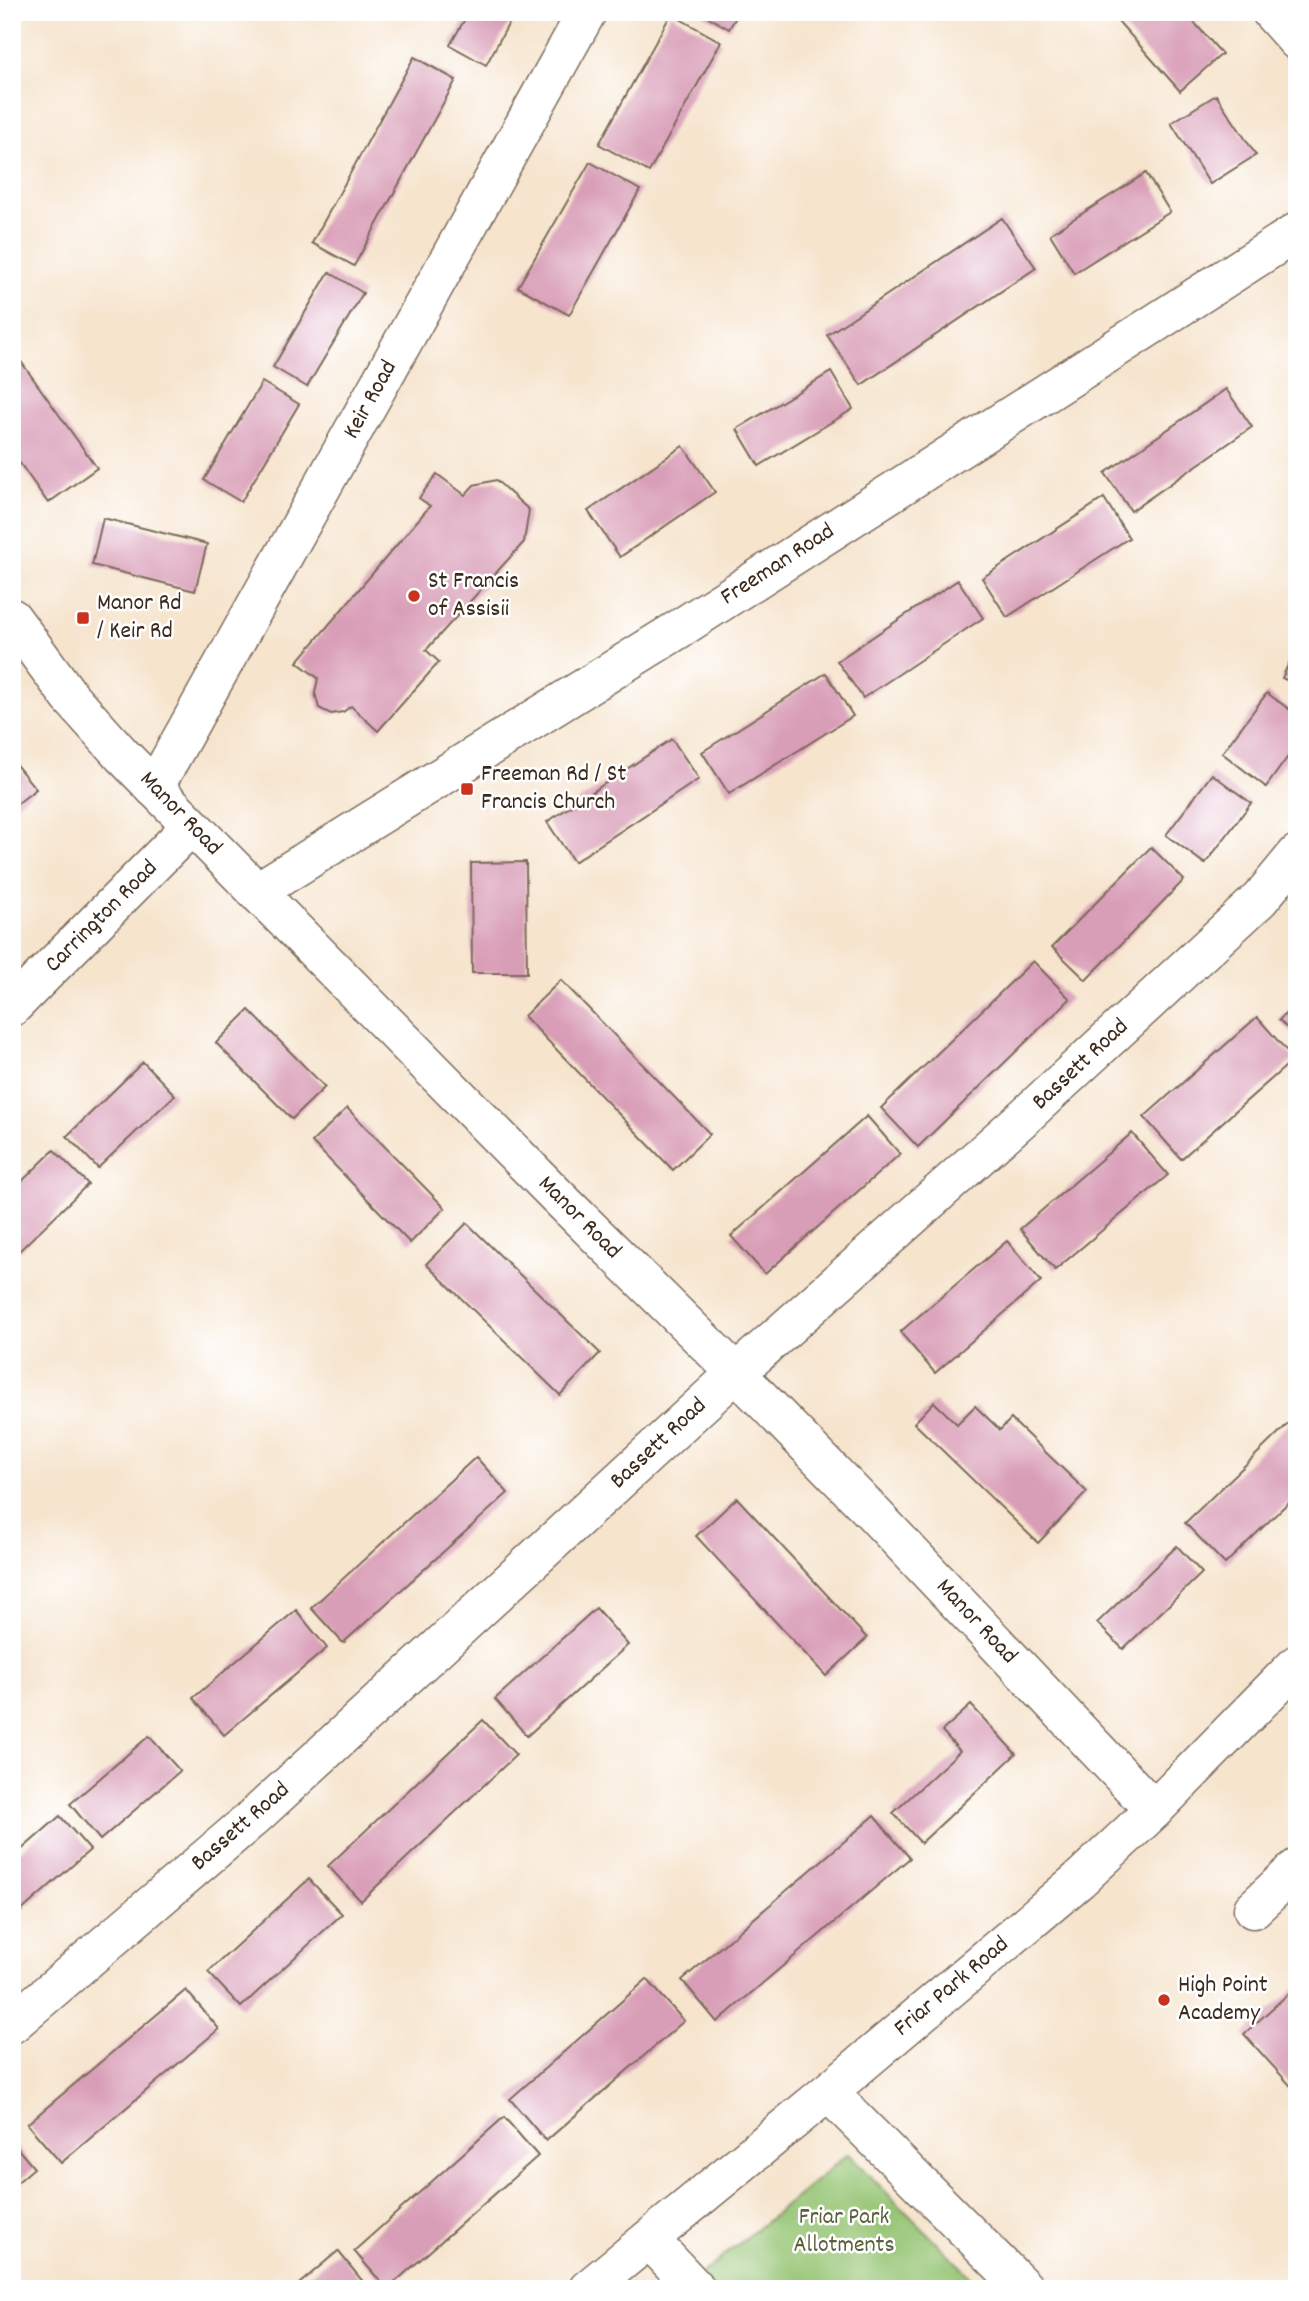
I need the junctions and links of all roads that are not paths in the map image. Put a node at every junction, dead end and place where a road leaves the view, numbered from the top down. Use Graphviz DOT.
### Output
graph roads {
  1 [pos="587,12"];
  2 [pos="1271,12"];
  3 [pos="1297,41"];
  4 [pos="1297,232"];
  5 [pos="12,618"];
  6 [pos="154,788"];
  7 [pos="191,826"];
  8 [pos="1297,854"];
  9 [pos="256,892"];
  10 [pos="12,1007"];
  11 [pos="736,1373"];
  12 [pos="1297,1664"];
  13 [pos="1154,1810"];
  14 [pos="1297,1868"];
  15 [pos="1253,1909"];
  16 [pos="12,2024"];
  17 [pos="828,2092"];
  18 [pos="649,2239"];
  19 [pos="589,2289"];
  20 [pos="696,2289"];
  21 [pos="1025,2289"];
  1 -- 6 [label="street, Keir Road"];
  2 -- 3 [label="street"];
  4 -- 9 [label="street, Freeman Road"];
  5 -- 6 [label="street, Manor Road"];
  6 -- 7 [label="street, Manor Road"];
  7 -- 9 [label="street, Manor Road"];
  7 -- 10 [label="street, Carrington Road"];
  8 -- 11 [label="street, Bassett Road"];
  9 -- 11 [label="street, Manor Road"];
  11 -- 13 [label="street, Manor Road"];
  11 -- 16 [label="street, Bassett Road"];
  12 -- 13 [label="street, Friar Park Road"];
  13 -- 17 [label="street, Friar Park Road"];
  14 -- 15 [label="street"];
  17 -- 18 [label="street, Friar Park Road"];
  17 -- 21 [label="street"];
  18 -- 19 [label="street, Friar Park Road"];
  18 -- 20 [label="street"];
}
